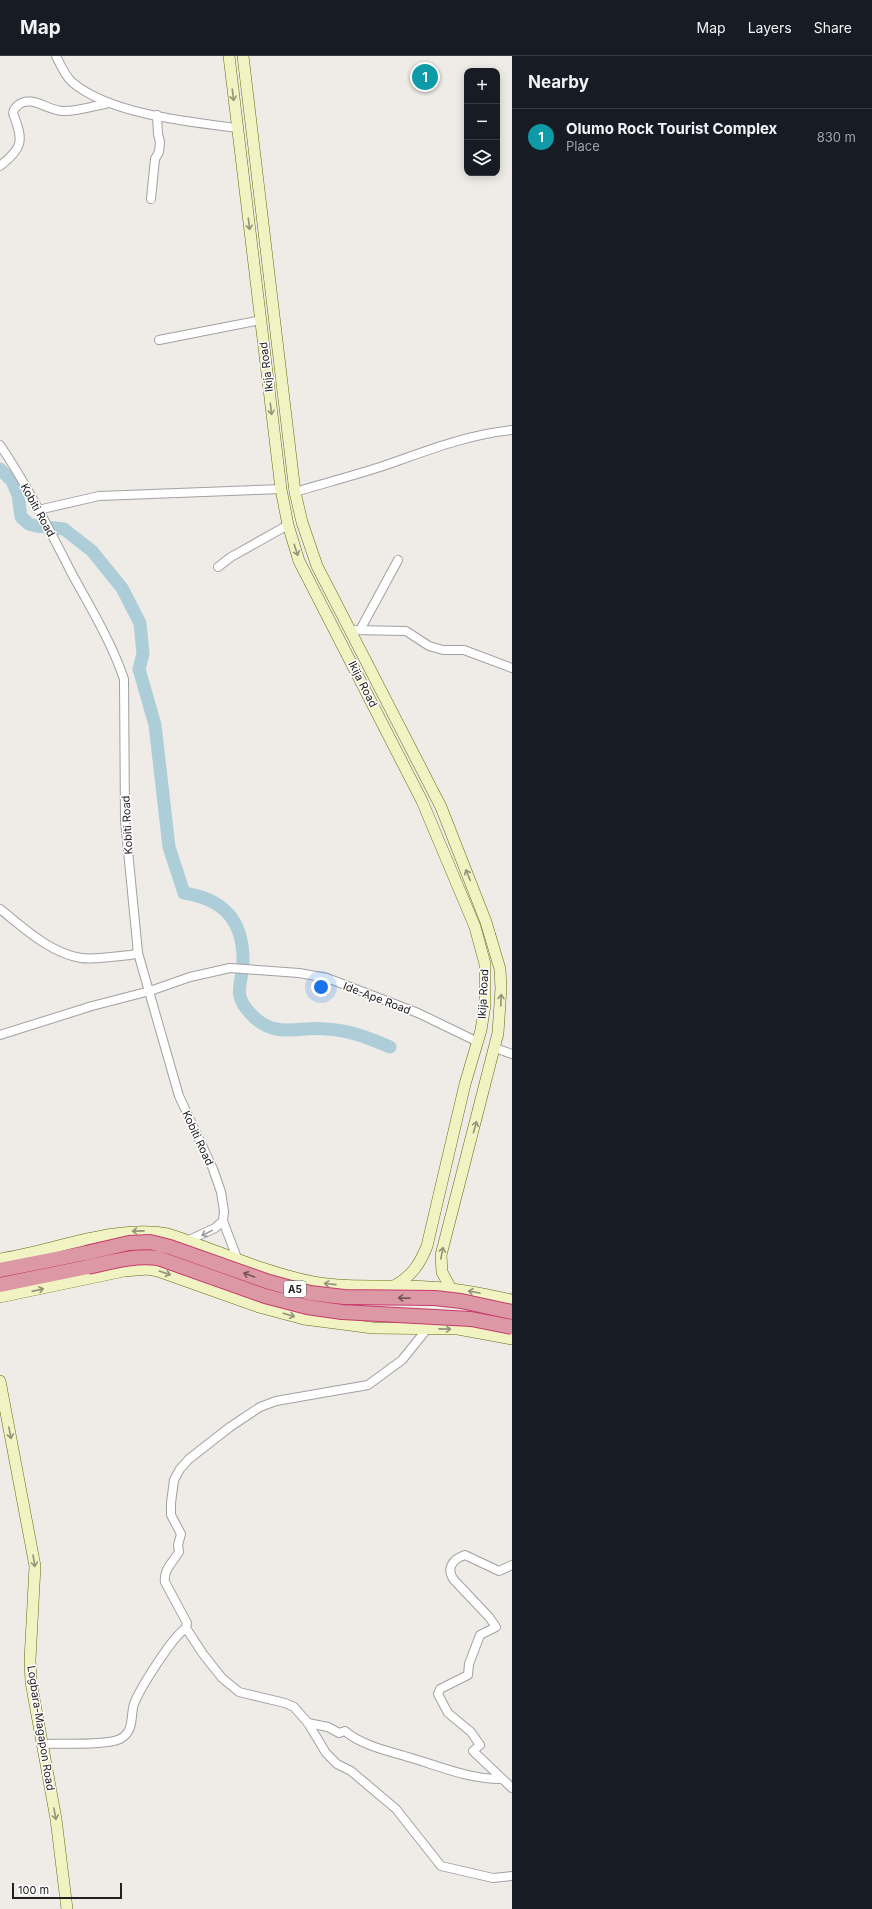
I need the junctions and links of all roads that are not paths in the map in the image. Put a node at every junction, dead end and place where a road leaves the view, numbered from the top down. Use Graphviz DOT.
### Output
graph roads {
  1 [pos="56,56"];
  2 [pos="229,56"];
  3 [pos="242,56"];
  4 [pos="109,103"];
  5 [pos="157,115"];
  6 [pos="237,128"];
  7 [pos="0,166"];
  8 [pos="151,199"];
  9 [pos="261,320"];
  10 [pos="159,340"];
  11 [pos="512,430"];
  12 [pos="0,444"];
  13 [pos="281,489"];
  14 [pos="295,492"];
  15 [pos="38,510"];
  16 [pos="288,525"];
  17 [pos="398,560"];
  18 [pos="218,567"];
  19 [pos="356,630"];
  20 [pos="512,668"];
  21 [pos="0,909"];
  22 [pos="138,953"];
  23 [pos="150,990"];
  24 [pos="0,1035"];
  25 [pos="478,1042"];
  26 [pos="495,1048"];
  27 [pos="512,1054"];
  28 [pos="223,1221"];
  29 [pos="188,1240"];
  30 [pos="237,1258"];
  31 [pos="0,1259"];
  32 [pos="0,1270"];
  33 [pos="0,1285"];
  34 [pos="351,1286"];
  35 [pos="394,1286"];
  36 [pos="451,1289"];
  37 [pos="0,1297"];
  38 [pos="512,1300"];
  39 [pos="512,1312"];
  40 [pos="348,1326"];
  41 [pos="512,1327"];
  42 [pos="427,1328"];
  43 [pos="512,1339"];
  44 [pos="0,1381"];
  45 [pos="512,1566"];
  46 [pos="186,1628"];
  47 [pos="308,1723"];
  48 [pos="41,1744"];
  49 [pos="501,1779"];
  50 [pos="512,1788"];
  51 [pos="512,1876"];
  52 [pos="67,1909"];
  1 -- 4 [label="street"];
  2 -- 6 [label="street, Ikija Road, one-way"];
  3 -- 14 [label="street, Ikija Road"];
  4 -- 5 [label="street"];
  4 -- 7 [label="street"];
  5 -- 6 [label="street"];
  5 -- 8 [label="street"];
  6 -- 9 [label="street, Ikija Road, one-way"];
  9 -- 10 [label="street"];
  9 -- 13 [label="street, Ikija Road, one-way"];
  11 -- 14 [label="street"];
  12 -- 15 [label="street, Kobiti Road"];
  13 -- 15 [label="street"];
  13 -- 16 [label="street, Ikija Road"];
  14 -- 19 [label="street, Ikija Road"];
  15 -- 22 [label="street, Kobiti Road"];
  16 -- 18 [label="street"];
  16 -- 25 [label="street, Ikija Road, one-way"];
  17 -- 19 [label="street"];
  19 -- 20 [label="street"];
  26 -- 19 [label="street, Ikija Road, one-way"];
  21 -- 22 [label="street"];
  22 -- 23 [label="street, Kobiti Road"];
  23 -- 24 [label="street, Ide-Ape Road"];
  23 -- 25 [label="street, Ide-Ape Road"];
  23 -- 28 [label="street, Kobiti Road"];
  25 -- 35 [label="street, Ikija Road"];
  26 -- 27 [label="street"];
  36 -- 26 [label="street, Ikija Road, one-way"];
  28 -- 29 [label="street, one-way"];
  28 -- 30 [label="street, Kobiti Road"];
  29 -- 30 [label="street"];
  29 -- 31 [label="street, one-way"];
  34 -- 30 [label="street, one-way"];
  39 -- 32 [label="highway, A5, one-way, bridge"];
  33 -- 41 [label="highway, A5, bridge"];
  34 -- 35 [label="street"];
  34 -- 40 [label="street"];
  35 -- 36 [label="street"];
  38 -- 36 [label="street, one-way"];
  37 -- 40 [label="street, one-way"];
  40 -- 42 [label="street"];
  42 -- 43 [label="street, one-way"];
  42 -- 46 [label="street"];
  44 -- 48 [label="street, Logbara-Magapon Road, one-way"];
  45 -- 49 [label="street"];
  46 -- 47 [label="street"];
  46 -- 48 [label="street"];
  47 -- 49 [label="street"];
  47 -- 51 [label="street"];
  48 -- 52 [label="street, Logbara-Magapon Road, one-way"];
  49 -- 50 [label="street"];
}
